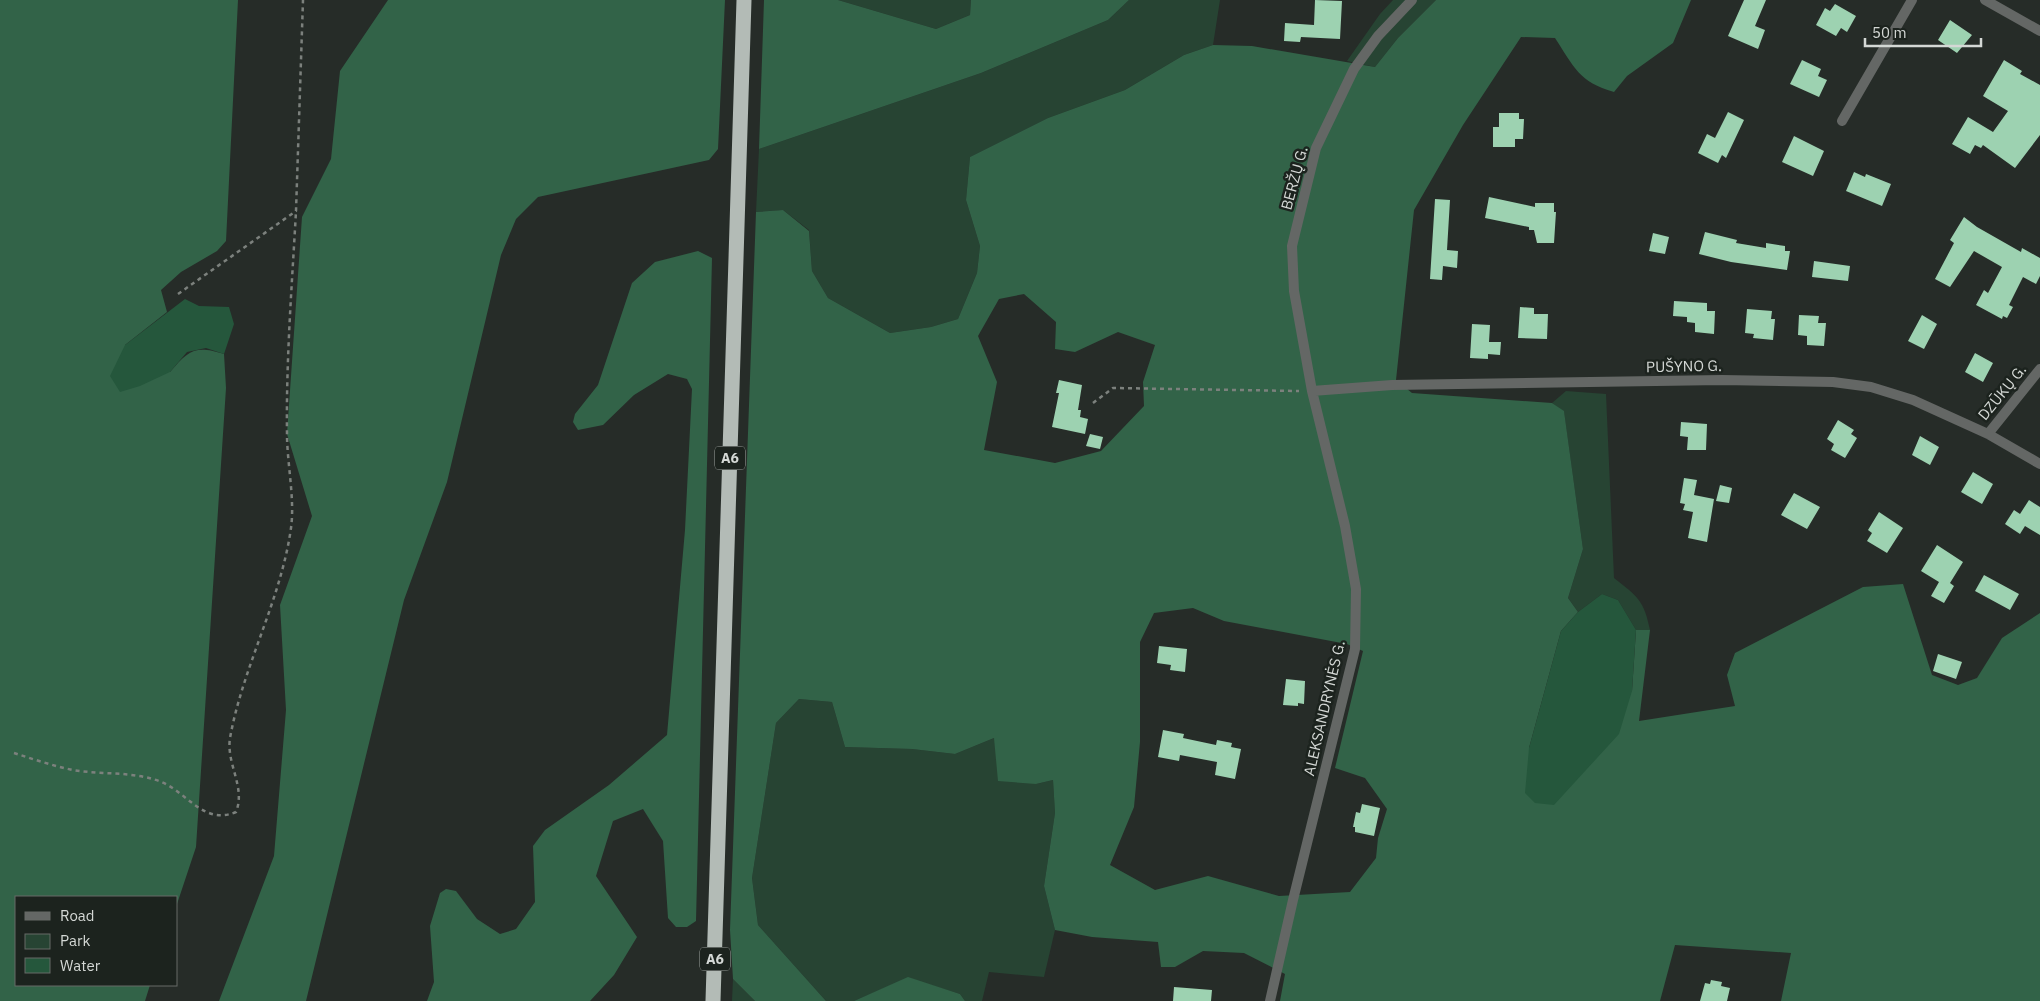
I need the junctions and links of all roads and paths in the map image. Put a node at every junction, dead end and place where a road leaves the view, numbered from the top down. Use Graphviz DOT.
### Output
graph roads {
  1 [pos="303,0"];
  2 [pos="744,0"];
  3 [pos="1412,0"];
  4 [pos="1912,0"];
  5 [pos="1986,0"];
  6 [pos="2040,31"];
  7 [pos="1842,121"];
  8 [pos="296,211"];
  9 [pos="178,294"];
  10 [pos="2040,370"];
  11 [pos="1312,391"];
  12 [pos="1093,403"];
  13 [pos="1988,434"];
  14 [pos="2040,464"];
  15 [pos="14,753"];
  16 [pos="713,1001"];
  17 [pos="1270,1001"];
  1 -- 8 [label="path"];
  2 -- 16 [label="highway, A6"];
  3 -- 11 [label="street, BERŽŲ G."];
  4 -- 7 [label="street"];
  5 -- 6 [label="street"];
  8 -- 9 [label="path"];
  8 -- 15 [label="path"];
  10 -- 13 [label="street, DZŪKŲ G."];
  11 -- 12 [label="path"];
  11 -- 13 [label="street, PUŠYNO G."];
  11 -- 17 [label="street, ALEKSANDRYNĖS G."];
  13 -- 14 [label="street, PUŠYNO G."];
}
